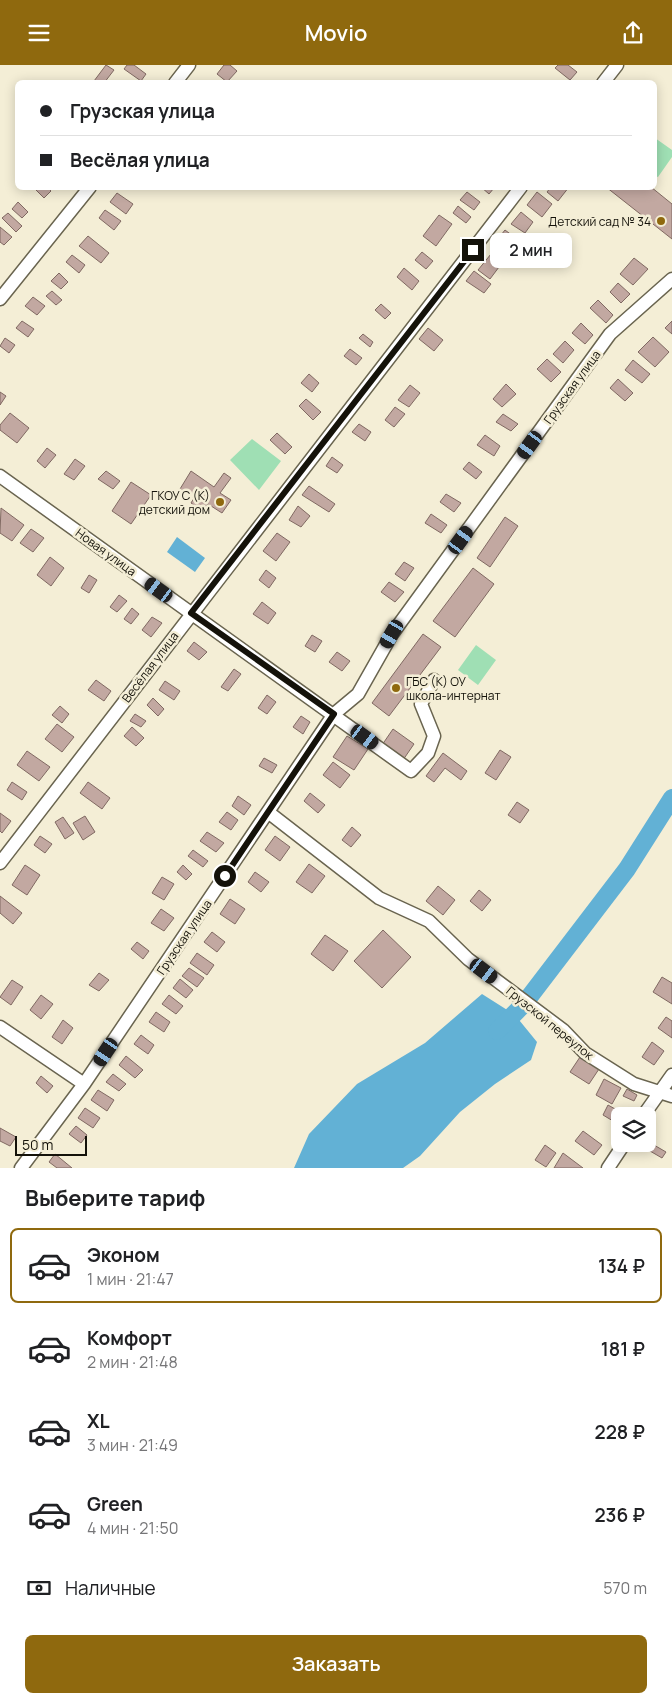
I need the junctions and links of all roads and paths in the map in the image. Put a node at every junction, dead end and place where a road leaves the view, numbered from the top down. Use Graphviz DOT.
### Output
graph roads {
  1 [pos="189,65"];
  2 [pos="616,65"];
  3 [pos="177,80"];
  4 [pos="605,80"];
  5 [pos="88,190"];
  6 [pos="520,190"];
  7 [pos="672,279"];
  8 [pos="0,299"];
  9 [pos="0,476"];
  10 [pos="191,613"];
  11 [pos="434,679"];
  12 [pos="334,714"];
  13 [pos="268,812"];
  14 [pos="0,863"];
  15 [pos="0,1027"];
  16 [pos="672,1075"];
  17 [pos="84,1084"];
  18 [pos="666,1093"];
  19 [pos="652,1107"];
  20 [pos="619,1152"];
  21 [pos="21,1168"];
  22 [pos="608,1168"];
  1 -- 3 [label="street"];
  2 -- 4 [label="street"];
  5 -- 8 [label="street"];
  6 -- 10 [label="street, Весёлая улица"];
  7 -- 12 [label="street, Грузская улица"];
  9 -- 10 [label="street, Новая улица"];
  10 -- 12 [label="street, Новая улица"];
  10 -- 14 [label="street, Весёлая улица"];
  11 -- 12 [label="street, Новая улица"];
  12 -- 13 [label="street, Грузская улица"];
  13 -- 17 [label="street, Грузская улица"];
  13 -- 18 [label="street, Грузской переулок"];
  15 -- 17 [label="street"];
  16 -- 18 [label="street"];
  17 -- 21 [label="street, Грузская улица"];
  18 -- 19 [label="street"];
  20 -- 22 [label="street"];
}
